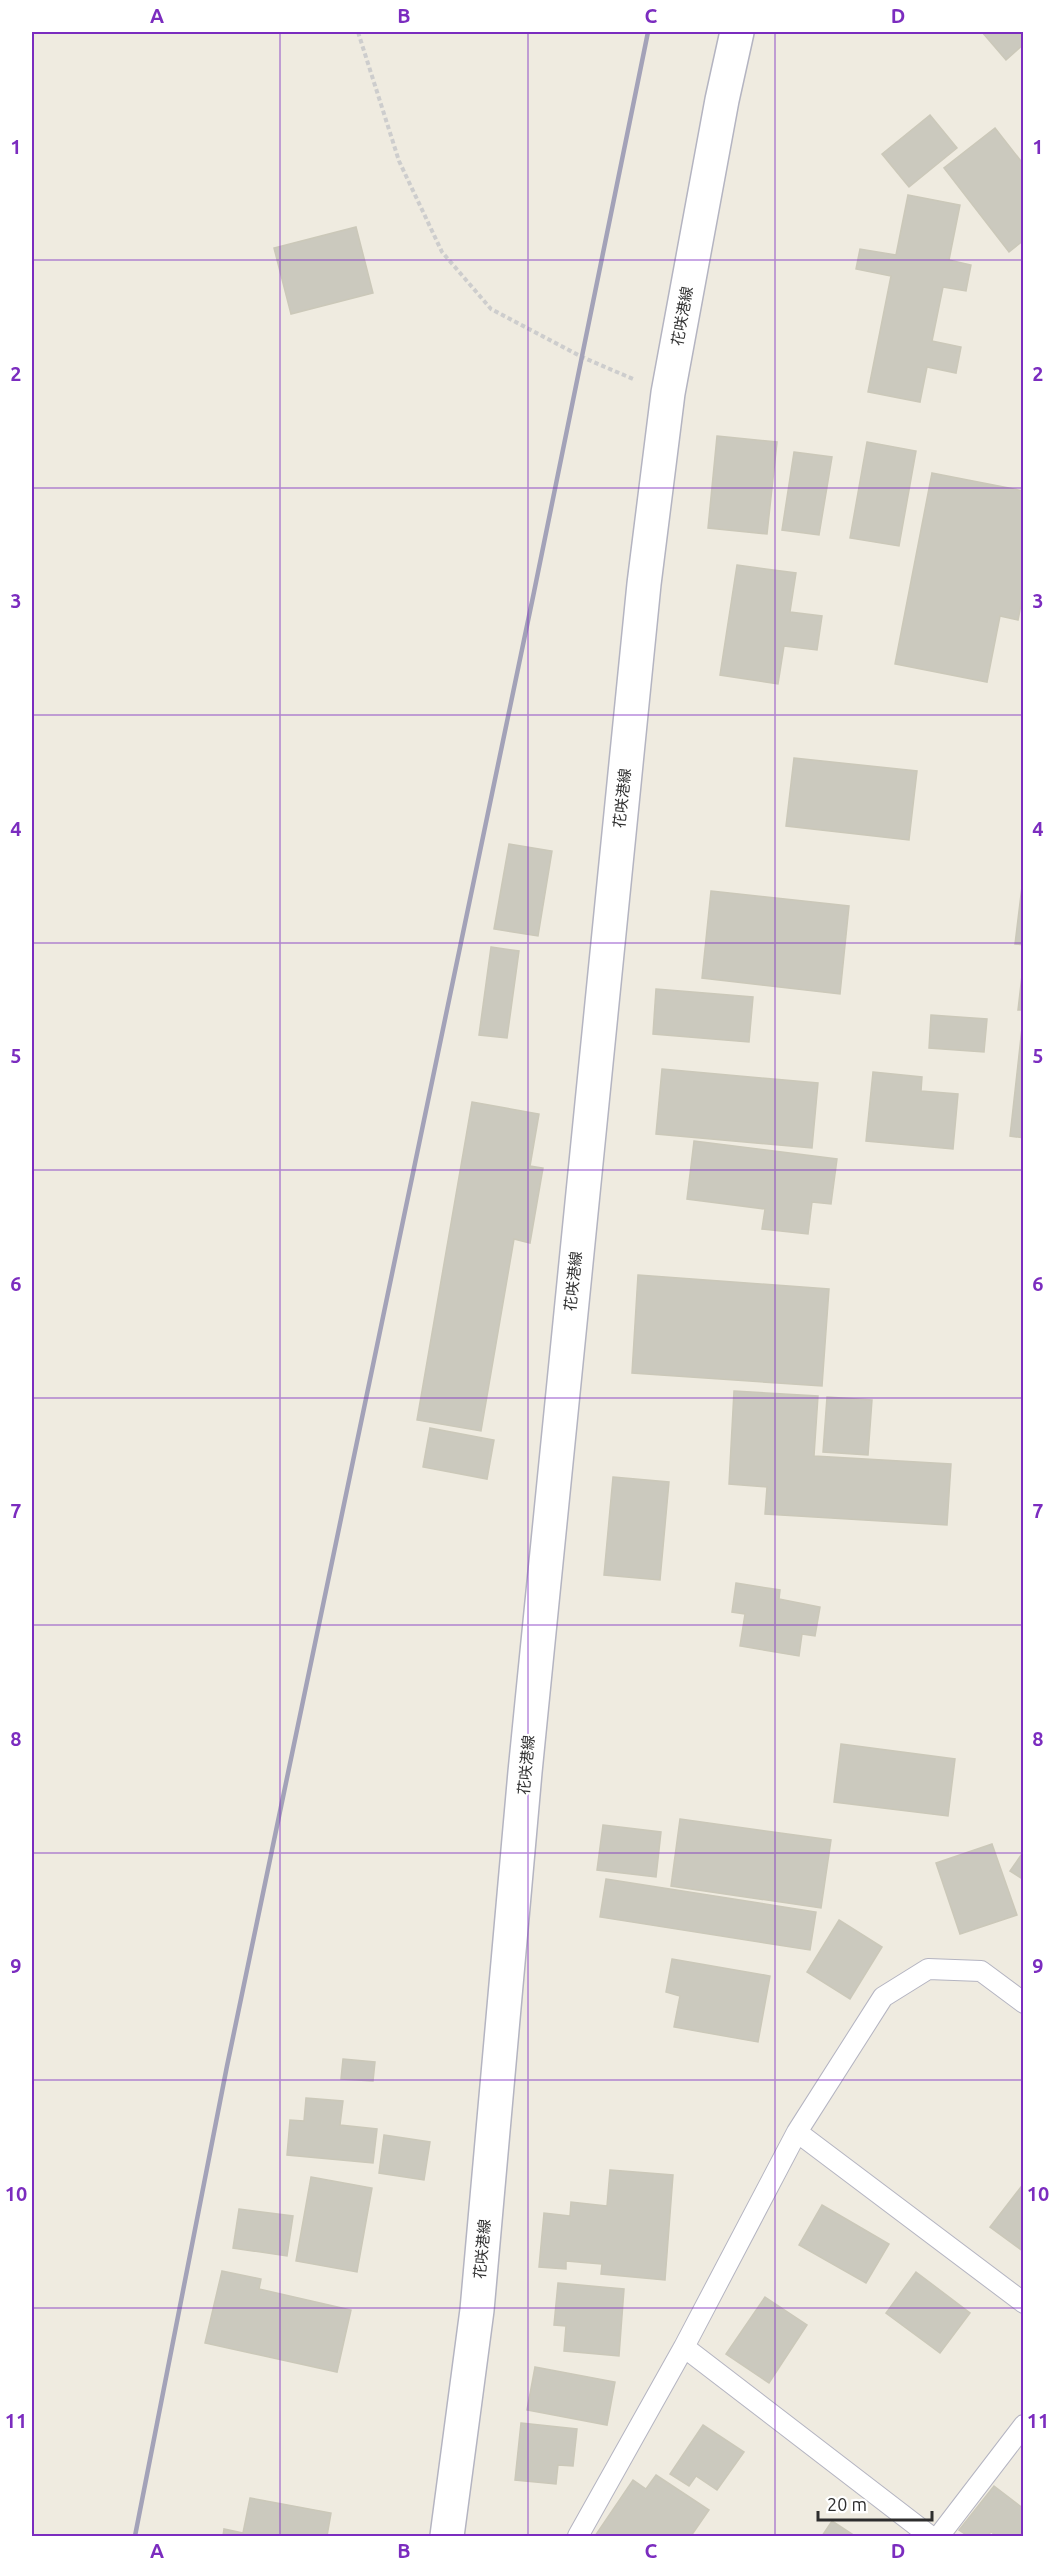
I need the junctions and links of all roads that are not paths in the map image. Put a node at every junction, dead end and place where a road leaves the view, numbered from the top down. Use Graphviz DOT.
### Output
graph roads {
  1 [pos="738,32"];
  2 [pos="1023,2002"];
  3 [pos="797,2132"];
  4 [pos="1023,2303"];
  5 [pos="684,2347"];
  6 [pos="1023,2425"];
  7 [pos="447,2536"];
  8 [pos="579,2536"];
  9 [pos="930,2536"];
  10 [pos="939,2536"];
  1 -- 7 [label="main road, 花咲港線"];
  2 -- 3 [label="lane"];
  3 -- 4 [label="lane"];
  3 -- 5 [label="lane"];
  5 -- 8 [label="lane"];
  5 -- 9 [label="lane"];
  6 -- 10 [label="lane"];
}
